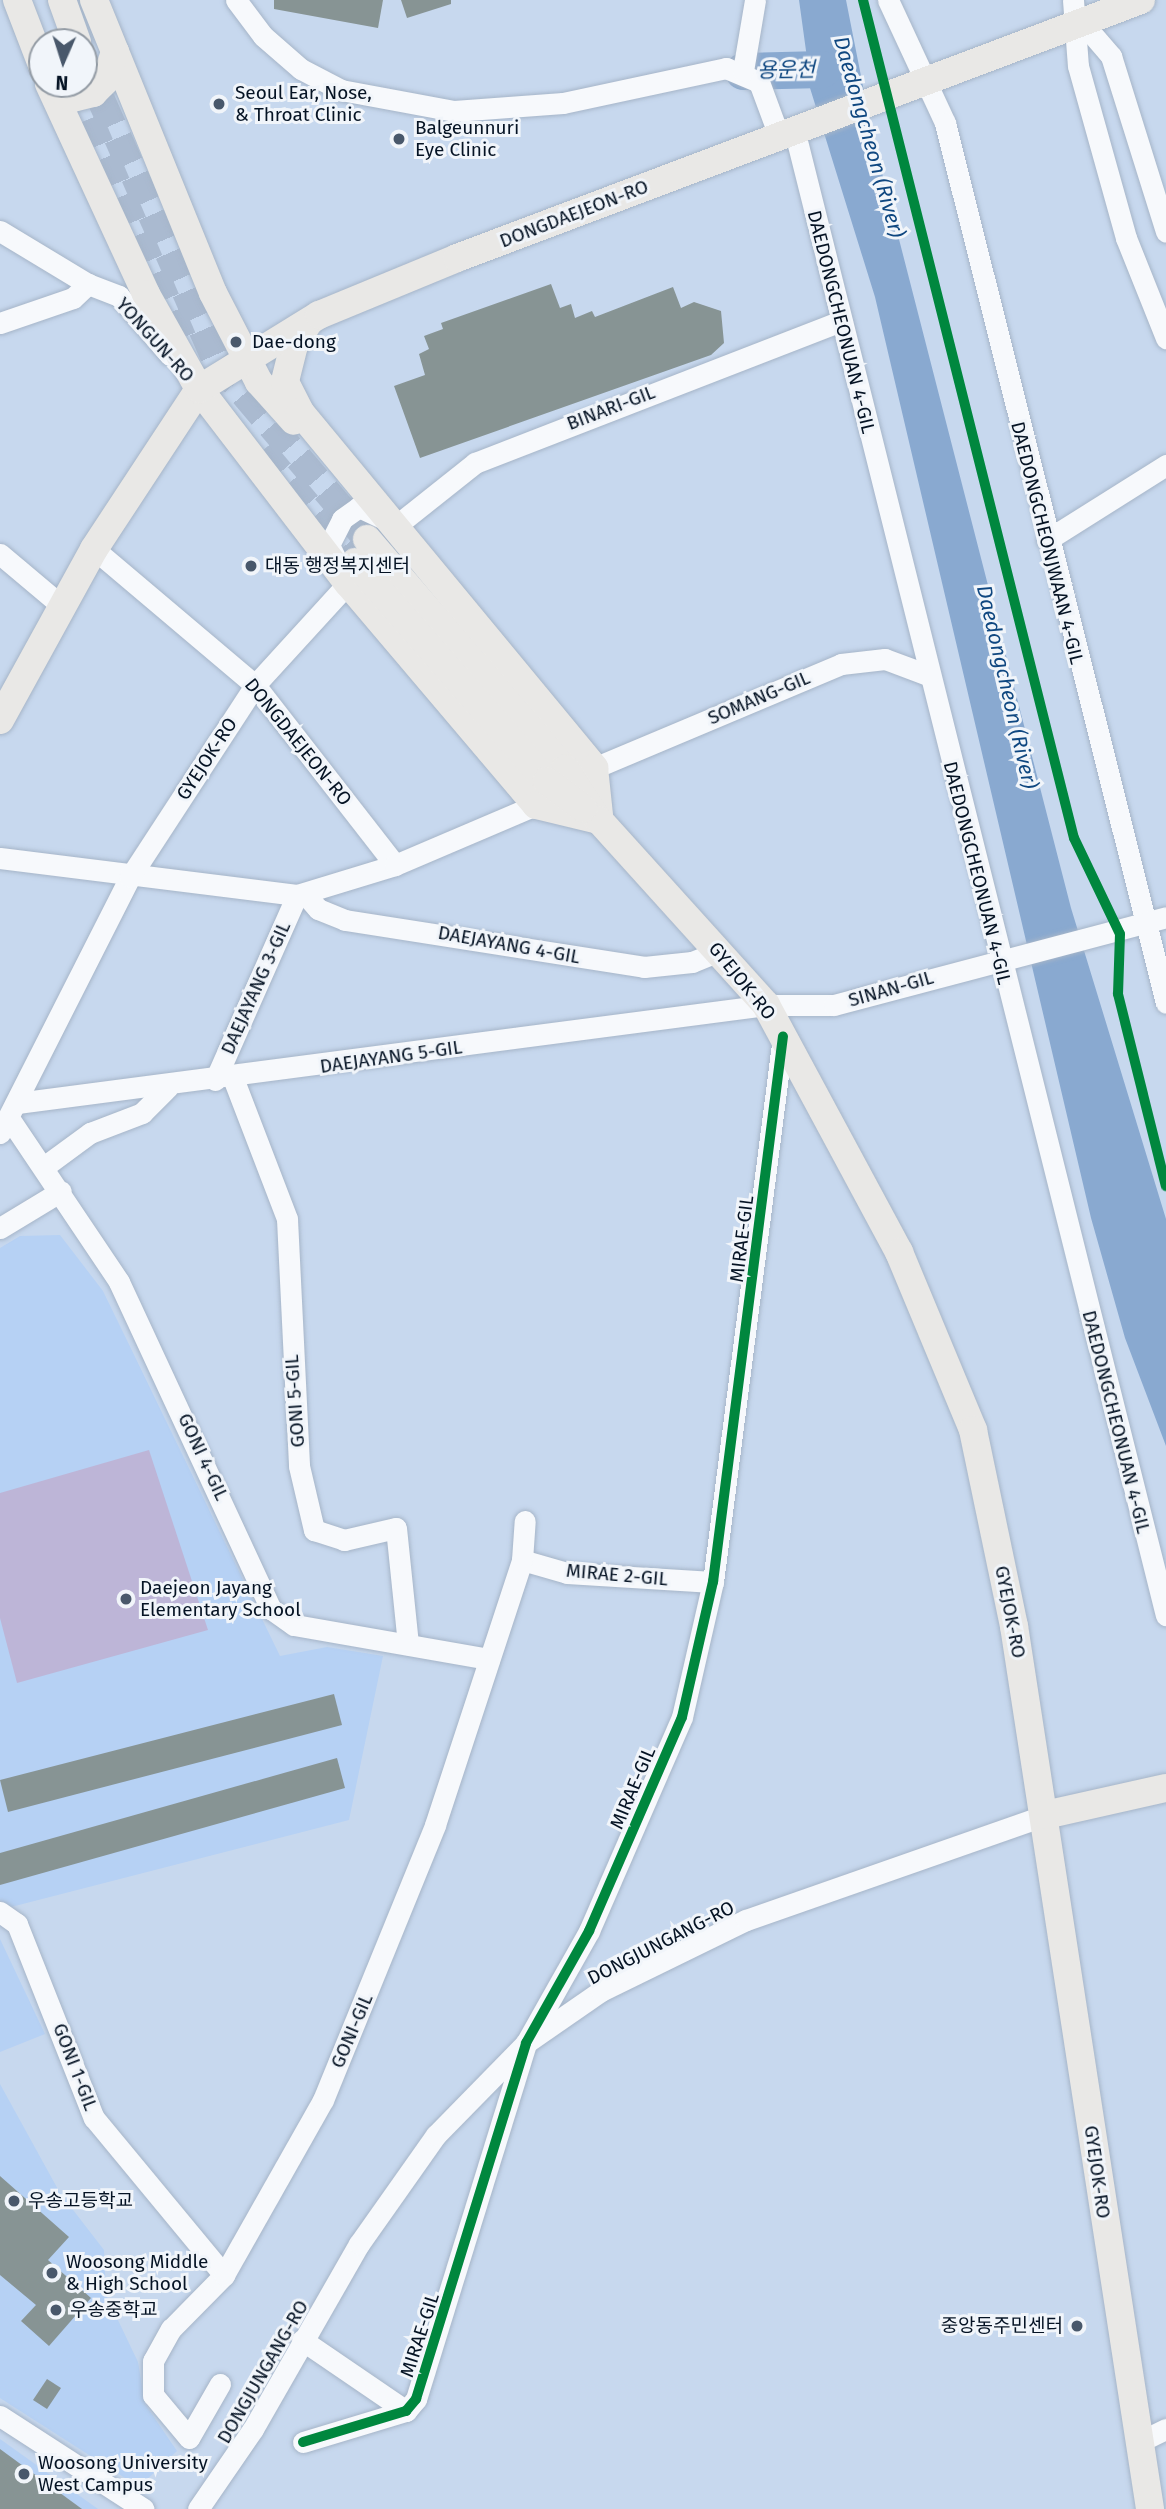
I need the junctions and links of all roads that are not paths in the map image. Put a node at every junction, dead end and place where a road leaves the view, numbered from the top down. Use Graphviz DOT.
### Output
graph roads {
  1 [pos="18,0"];
  2 [pos="31,0"];
  3 [pos="62,0"];
  4 [pos="94,0"];
  5 [pos="236,0"];
  6 [pos="755,0"];
  7 [pos="888,0"];
  8 [pos="1141,0"];
  9 [pos="1077,10"];
  10 [pos="28,28"];
  11 [pos="41,28"];
  12 [pos="72,28"];
  13 [pos="114,51"];
  14 [pos="743,71"];
  15 [pos="920,85"];
  16 [pos="98,88"];
  17 [pos="55,98"];
  18 [pos="797,128"];
  19 [pos="0,230"];
  20 [pos="1166,232"];
  21 [pos="88,284"];
  22 [pos="310,321"];
  23 [pos="841,321"];
  24 [pos="0,323"];
  25 [pos="1166,338"];
  26 [pos="247,359"];
  27 [pos="199,389"];
  28 [pos="1166,465"];
  29 [pos="348,475"];
  30 [pos="397,525"];
  31 [pos="1047,540"];
  32 [pos="94,549"];
  33 [pos="0,554"];
  34 [pos="356,561"];
  35 [pos="63,607"];
  36 [pos="928,675"];
  37 [pos="256,685"];
  38 [pos="0,720"];
  39 [pos="594,768"];
  40 [pos="536,805"];
  41 [pos="599,820"];
  42 [pos="0,858"];
  43 [pos="395,865"];
  44 [pos="130,877"];
  45 [pos="301,895"];
  46 [pos="1166,917"];
  47 [pos="1141,925"];
  48 [pos="719,951"];
  49 [pos="1007,958"];
  50 [pos="1166,1003"];
  51 [pos="765,1006"];
  52 [pos="783,1036"];
  53 [pos="224,1079"];
  54 [pos="168,1087"];
  55 [pos="8,1118"];
  56 [pos="45,1166"];
  57 [pos="61,1191"];
  58 [pos="0,1228"];
  59 [pos="526,1521"];
  60 [pos="522,1560"];
  61 [pos="713,1582"];
  62 [pos="1166,1615"];
  63 [pos="408,1644"];
  64 [pos="489,1659"];
  65 [pos="1166,1788"];
  66 [pos="1045,1815"];
  67 [pos="0,1912"];
  68 [pos="526,2043"];
  69 [pos="224,2275"];
  70 [pos="302,2340"];
  71 [pos="220,2384"];
  72 [pos="406,2412"];
  73 [pos="0,2416"];
  74 [pos="1166,2429"];
  75 [pos="303,2442"];
  76 [pos="1136,2443"];
  77 [pos="144,2509"];
  78 [pos="198,2509"];
  79 [pos="1150,2509"];
  1 -- 10 [label="main road"];
  2 -- 11 [label="main road"];
  3 -- 12 [label="main road"];
  4 -- 13 [label="main road"];
  5 -- 14 [label="street"];
  6 -- 14 [label="street"];
  7 -- 15 [label="street, DAEDONGCHEONJWAAN 4-GIL"];
  8 -- 9 [label="main road, DONGDAEJEON-RO"];
  9 -- 15 [label="main road, DONGDAEJEON-RO"];
  9 -- 20 [label="street"];
  9 -- 25 [label="street"];
  13 -- 16 [label="main road"];
  13 -- 26 [label="main road"];
  14 -- 18 [label="street, DAEDONGCHEONUAN 4-GIL"];
  15 -- 18 [label="main road, DONGDAEJEON-RO"];
  15 -- 31 [label="street, DAEDONGCHEONJWAAN 4-GIL"];
  17 -- 27 [label="main road"];
  18 -- 22 [label="main road, DONGDAEJEON-RO"];
  18 -- 23 [label="street, DAEDONGCHEONUAN 4-GIL"];
  19 -- 21 [label="street, YONGUN-RO"];
  21 -- 24 [label="street"];
  21 -- 27 [label="street, YONGUN-RO"];
  22 -- 26 [label="main road, DONGDAEJEON-RO"];
  22 -- 29 [label="main road"];
  23 -- 30 [label="street, BINARI-GIL"];
  23 -- 36 [label="street, DAEDONGCHEONUAN 4-GIL"];
  26 -- 27 [label="main road, DONGDAEJEON-RO"];
  26 -- 29 [label="main road"];
  27 -- 32 [label="main road, DONGDAEJEON-RO"];
  27 -- 34 [label="main road"];
  28 -- 31 [label="street"];
  29 -- 30 [label="main road"];
  30 -- 34 [label="street"];
  30 -- 39 [label="main road"];
  31 -- 47 [label="street, DAEDONGCHEONJWAAN 4-GIL"];
  32 -- 35 [label="main road, DONGDAEJEON-RO"];
  32 -- 37 [label="street, DONGDAEJEON-RO"];
  33 -- 35 [label="street"];
  34 -- 37 [label="street, GYEJOK-RO"];
  34 -- 40 [label="main road"];
  34 -- 41 [label="main road, GYEJOK-RO"];
  35 -- 38 [label="main road, DONGDAEJEON-RO"];
  36 -- 39 [label="street, SOMANG-GIL"];
  36 -- 49 [label="street, DAEDONGCHEONUAN 4-GIL"];
  37 -- 43 [label="street, DONGDAEJEON-RO"];
  37 -- 44 [label="street, GYEJOK-RO"];
  39 -- 41 [label="main road"];
  40 -- 41 [label="main road"];
  40 -- 43 [label="street"];
  41 -- 48 [label="main road, GYEJOK-RO"];
  42 -- 44 [label="street"];
  43 -- 45 [label="street"];
  44 -- 45 [label="street"];
  44 -- 55 [label="street, GYEJOK-RO"];
  45 -- 48 [label="street, DAEJAYANG 4-GIL"];
  45 -- 53 [label="street, DAEJAYANG 3-GIL"];
  46 -- 47 [label="street"];
  47 -- 49 [label="street, SINAN-GIL"];
  47 -- 50 [label="street, DAEDONGCHEONJWAAN 4-GIL"];
  48 -- 51 [label="main road, GYEJOK-RO"];
  49 -- 51 [label="street, SINAN-GIL"];
  49 -- 62 [label="street, DAEDONGCHEONUAN 4-GIL"];
  51 -- 52 [label="main road, GYEJOK-RO"];
  51 -- 53 [label="street, DAEJAYANG 5-GIL"];
  52 -- 61 [label="street, MIRAE-GIL"];
  52 -- 66 [label="main road, GYEJOK-RO"];
  53 -- 54 [label="street, DAEJAYANG 5-GIL"];
  53 -- 63 [label="street, GONI 5-GIL"];
  54 -- 55 [label="street, DAEJAYANG 5-GIL"];
  54 -- 56 [label="street"];
  55 -- 56 [label="street, GONI 4-GIL"];
  56 -- 57 [label="street, GONI 4-GIL"];
  57 -- 58 [label="street"];
  57 -- 63 [label="street, GONI 4-GIL"];
  59 -- 60 [label="street, GONI-GIL"];
  60 -- 61 [label="street, MIRAE 2-GIL"];
  60 -- 64 [label="street, GONI-GIL"];
  61 -- 68 [label="street, MIRAE-GIL"];
  63 -- 64 [label="street, GONI 4-GIL"];
  64 -- 69 [label="street, GONI-GIL"];
  65 -- 66 [label="main road"];
  66 -- 68 [label="street, DONGJUNGANG-RO"];
  66 -- 76 [label="main road, GYEJOK-RO"];
  67 -- 69 [label="street, GONI 1-GIL"];
  68 -- 70 [label="street, DONGJUNGANG-RO"];
  68 -- 72 [label="street, MIRAE-GIL"];
  69 -- 71 [label="street, GONI-GIL"];
  70 -- 72 [label="street"];
  70 -- 78 [label="street, DONGJUNGANG-RO"];
  72 -- 75 [label="street"];
  73 -- 77 [label="street"];
  74 -- 76 [label="street"];
  76 -- 79 [label="main road, GYEJOK-RO"];
}
